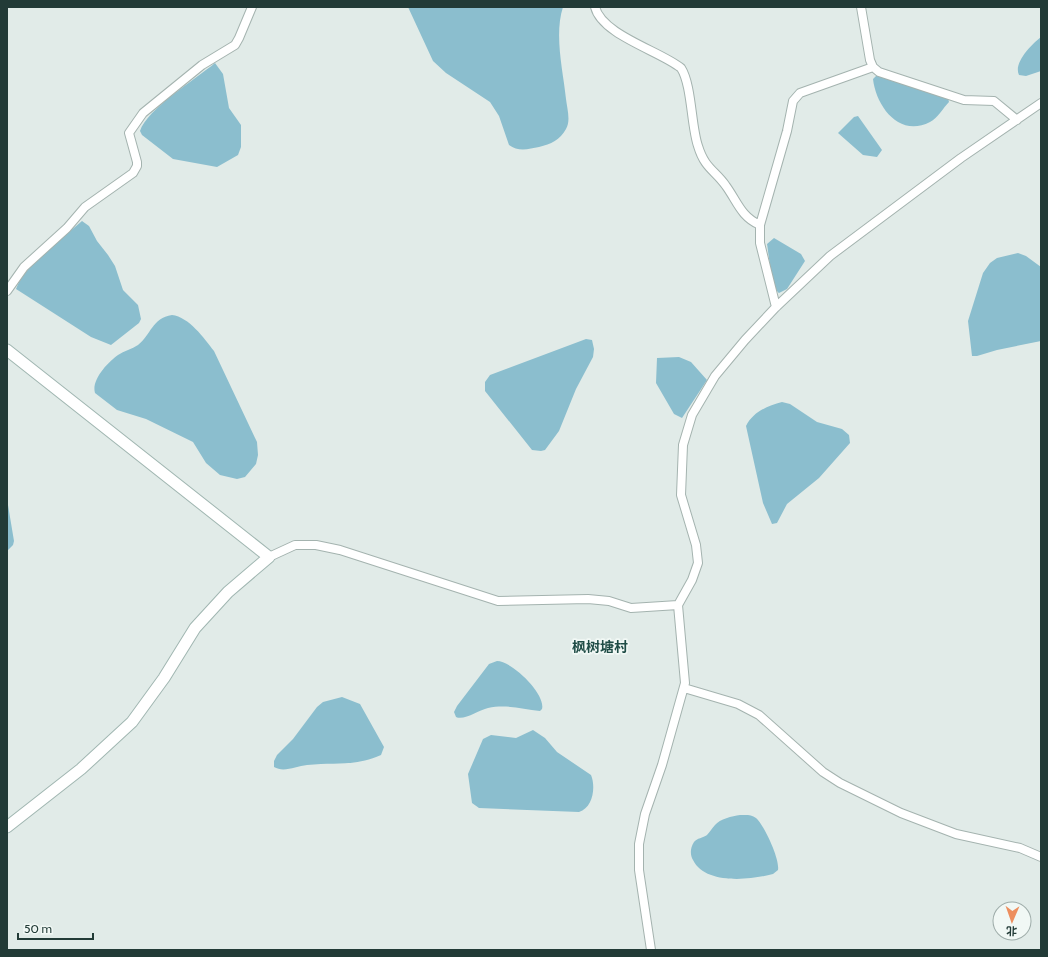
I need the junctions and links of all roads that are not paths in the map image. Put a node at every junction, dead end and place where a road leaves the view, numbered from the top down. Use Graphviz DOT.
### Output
graph roads {
  1 [pos="252,7"];
  2 [pos="595,7"];
  3 [pos="861,7"];
  4 [pos="873,67"];
  5 [pos="1041,103"];
  6 [pos="1017,120"];
  7 [pos="760,225"];
  8 [pos="7,291"];
  9 [pos="776,307"];
  10 [pos="7,350"];
  11 [pos="269,557"];
  12 [pos="678,605"];
  13 [pos="684,688"];
  14 [pos="7,827"];
  15 [pos="1041,857"];
  16 [pos="651,950"];
  1 -- 8 [label="street"];
  2 -- 7 [label="street"];
  3 -- 4 [label="street"];
  4 -- 6 [label="street"];
  4 -- 7 [label="street"];
  5 -- 6 [label="street"];
  6 -- 9 [label="street"];
  7 -- 9 [label="street"];
  9 -- 12 [label="street"];
  10 -- 11 [label="street"];
  11 -- 12 [label="street"];
  11 -- 14 [label="street"];
  12 -- 13 [label="street"];
  13 -- 15 [label="street"];
  13 -- 16 [label="street"];
}
